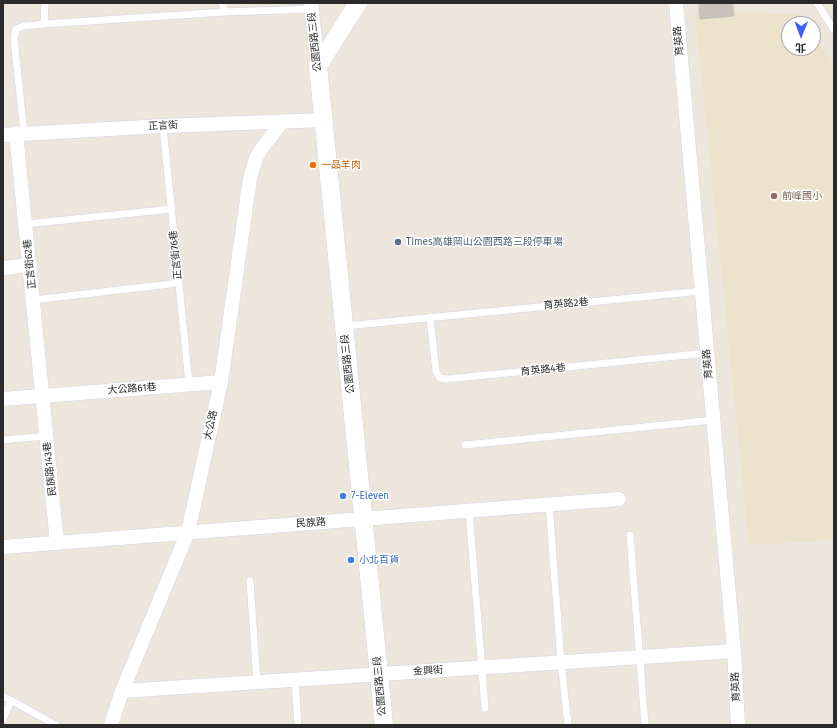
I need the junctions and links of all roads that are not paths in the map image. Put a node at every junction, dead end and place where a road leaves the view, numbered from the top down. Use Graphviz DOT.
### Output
graph roads {
  1 [pos="45,3"];
  2 [pos="222,3"];
  3 [pos="358,3"];
  4 [pos="676,3"];
  5 [pos="817,3"];
  6 [pos="311,6"];
  7 [pos="225,12"];
  8 [pos="44,24"];
  9 [pos="834,30"];
  10 [pos="318,66"];
  11 [pos="324,120"];
  12 [pos="283,121"];
  13 [pos="163,126"];
  14 [pos="14,134"];
  15 [pos="172,209"];
  16 [pos="26,224"];
  17 [pos="30,265"];
  18 [pos="3,268"];
  19 [pos="179,283"];
  20 [pos="702,291"];
  21 [pos="33,300"];
  22 [pos="430,318"];
  23 [pos="345,326"];
  24 [pos="708,353"];
  25 [pos="221,382"];
  26 [pos="189,384"];
  27 [pos="42,396"];
  28 [pos="3,399"];
  29 [pos="714,420"];
  30 [pos="46,436"];
  31 [pos="3,440"];
  32 [pos="465,445"];
  33 [pos="619,499"];
  34 [pos="549,504"];
  35 [pos="469,510"];
  36 [pos="364,519"];
  37 [pos="188,532"];
  38 [pos="630,535"];
  39 [pos="57,543"];
  40 [pos="3,547"];
  41 [pos="250,581"];
  42 [pos="734,651"];
  43 [pos="640,657"];
  44 [pos="561,662"];
  45 [pos="483,667"];
  46 [pos="379,674"];
  47 [pos="295,680"];
  48 [pos="257,682"];
  49 [pos="122,691"];
  50 [pos="3,696"];
  51 [pos="11,700"];
  52 [pos="485,708"];
  53 [pos="3,720"];
  54 [pos="56,725"];
  55 [pos="111,725"];
  56 [pos="298,725"];
  57 [pos="384,725"];
  58 [pos="568,725"];
  59 [pos="645,725"];
  60 [pos="738,725"];
  1 -- 8 [label="lane"];
  2 -- 7 [label="lane"];
  3 -- 10 [label="street"];
  4 -- 20 [label="street, 育英路"];
  5 -- 9 [label="lane"];
  6 -- 7 [label="lane"];
  6 -- 10 [label="street, 公園西路三段"];
  7 -- 8 [label="lane"];
  8 -- 14 [label="lane"];
  10 -- 11 [label="street, 公園西路三段"];
  11 -- 12 [label="street, 正言街"];
  11 -- 23 [label="street, 公園西路三段"];
  12 -- 13 [label="street, 正言街"];
  12 -- 25 [label="street, 大公路"];
  13 -- 14 [label="street, 正言街"];
  13 -- 15 [label="lane, 正言街76巷"];
  14 -- 16 [label="street, 正言街62巷"];
  15 -- 16 [label="lane"];
  15 -- 19 [label="lane, 正言街76巷"];
  16 -- 17 [label="street, 正言街62巷"];
  17 -- 18 [label="street"];
  17 -- 21 [label="street, 正言街62巷"];
  19 -- 21 [label="lane"];
  19 -- 26 [label="lane, 正言街76巷"];
  20 -- 22 [label="lane, 育英路2巷"];
  20 -- 24 [label="street, 育英路"];
  21 -- 27 [label="street, 正言街62巷"];
  22 -- 23 [label="lane, 育英路2巷"];
  22 -- 24 [label="lane, 育英路4巷"];
  23 -- 36 [label="street, 公園西路三段"];
  24 -- 29 [label="street, 育英路"];
  25 -- 26 [label="street, 大公路61巷"];
  25 -- 37 [label="street, 大公路"];
  26 -- 27 [label="street, 大公路61巷"];
  27 -- 28 [label="street, 大公路61巷"];
  27 -- 30 [label="street, 民族路143巷"];
  29 -- 32 [label="lane"];
  29 -- 42 [label="street, 育英路"];
  30 -- 31 [label="lane"];
  30 -- 39 [label="street, 民族路143巷"];
  33 -- 34 [label="street, 民族路"];
  34 -- 35 [label="street, 民族路"];
  34 -- 44 [label="lane"];
  35 -- 36 [label="street, 民族路"];
  35 -- 45 [label="lane"];
  36 -- 37 [label="street, 民族路"];
  36 -- 46 [label="street, 公園西路三段"];
  37 -- 39 [label="street, 民族路"];
  37 -- 49 [label="street, 大公路"];
  38 -- 43 [label="lane"];
  39 -- 40 [label="street, 民族路"];
  41 -- 48 [label="lane"];
  42 -- 43 [label="street, 金興街"];
  42 -- 60 [label="street, 育英路"];
  43 -- 44 [label="street, 金興街"];
  43 -- 59 [label="lane"];
  44 -- 45 [label="street, 金興街"];
  44 -- 58 [label="lane"];
  45 -- 46 [label="street, 金興街"];
  45 -- 52 [label="lane"];
  46 -- 47 [label="street, 金興街"];
  46 -- 57 [label="street, 公園西路三段"];
  47 -- 48 [label="street, 金興街"];
  47 -- 56 [label="lane"];
  48 -- 49 [label="street, 金興街"];
  49 -- 55 [label="street, 大公路"];
  50 -- 51 [label="lane"];
  51 -- 53 [label="lane"];
  51 -- 54 [label="lane"];
}
